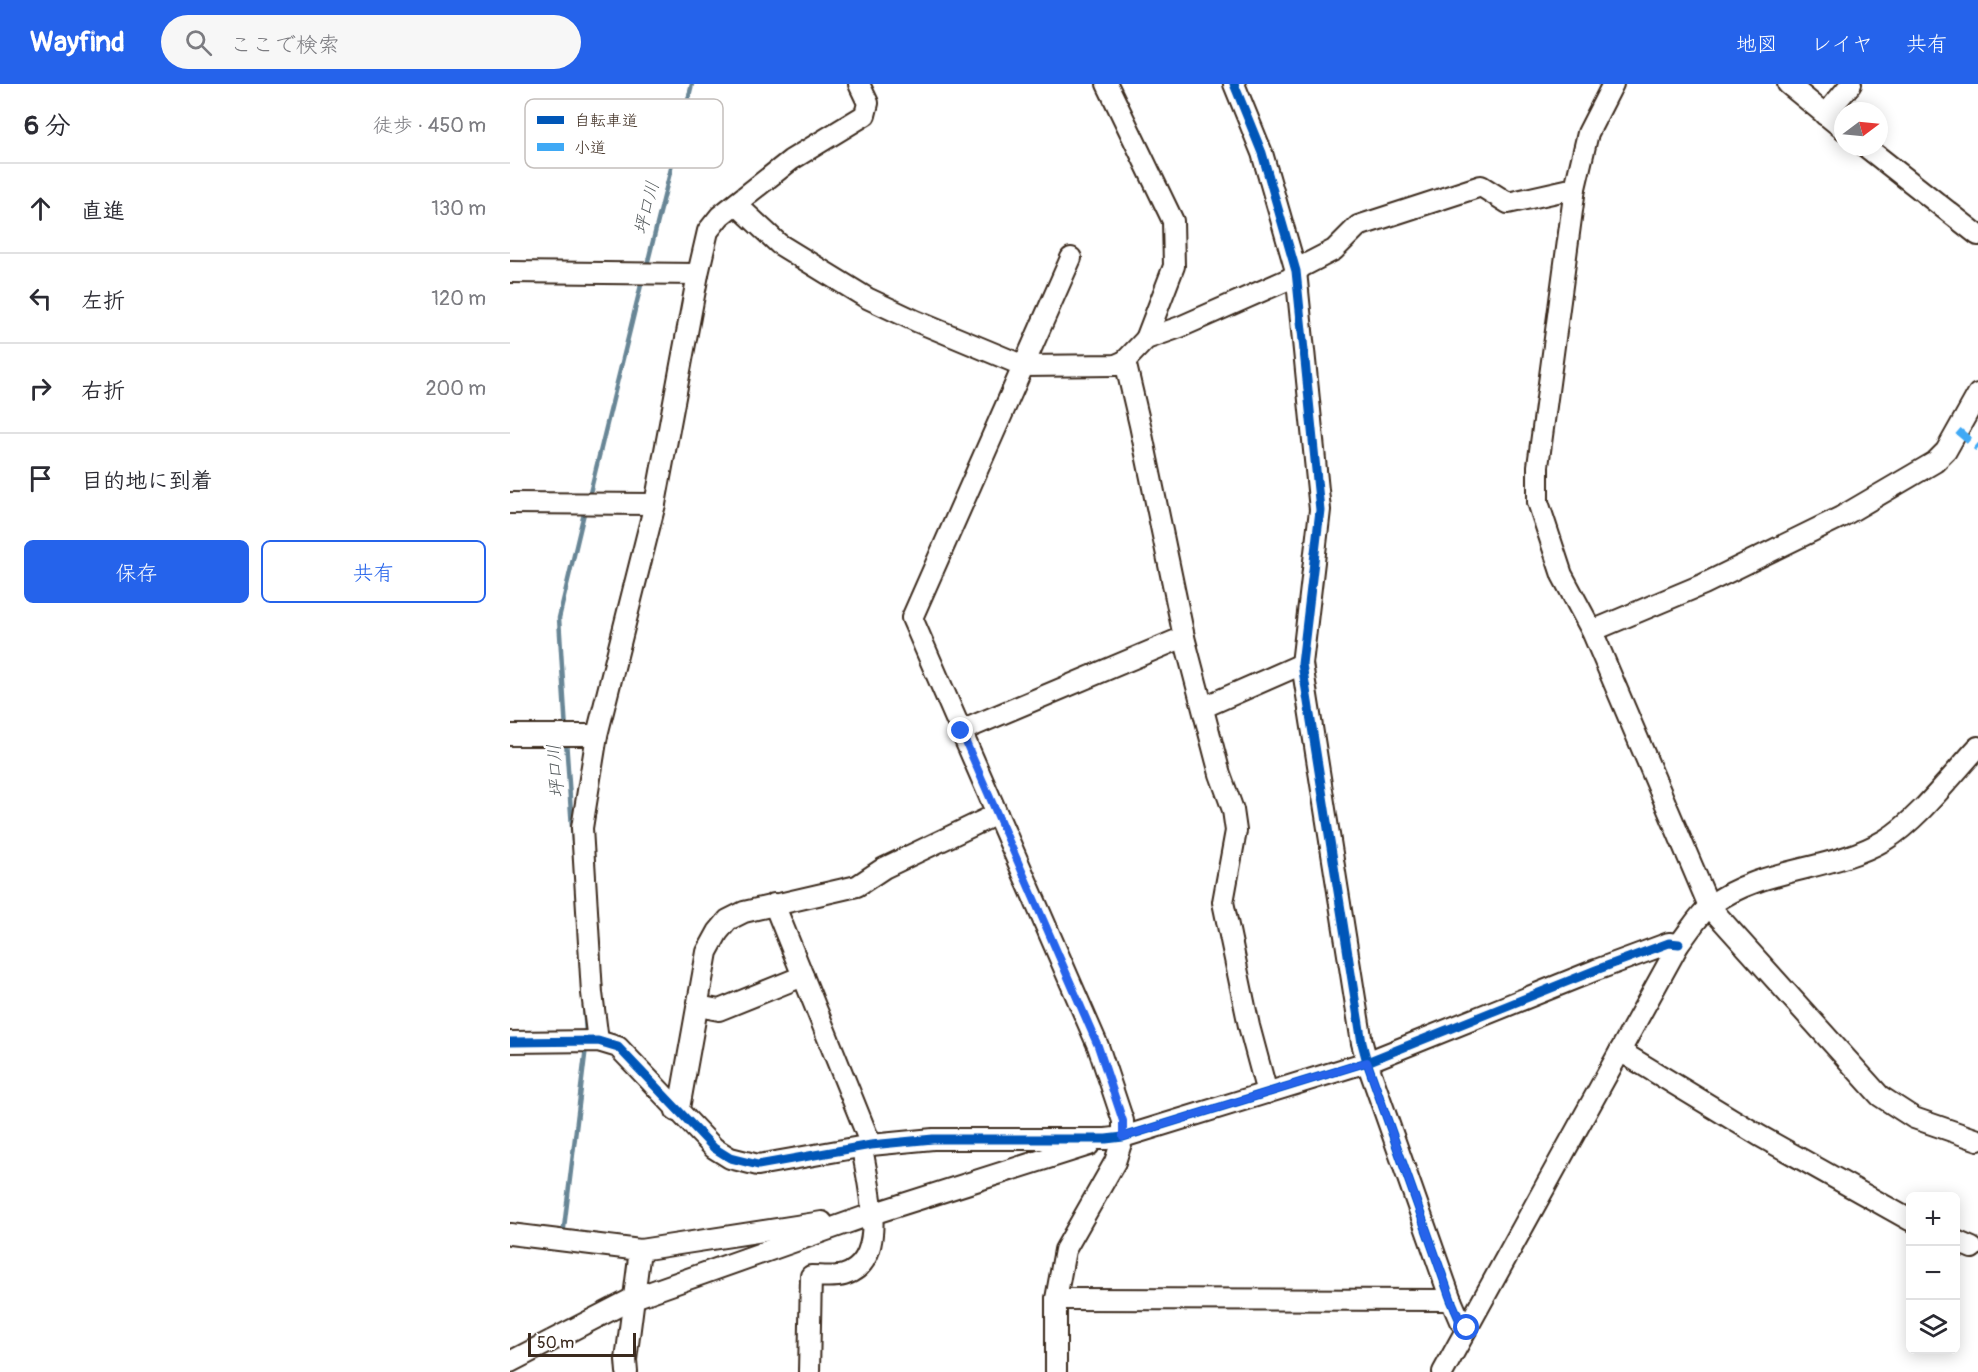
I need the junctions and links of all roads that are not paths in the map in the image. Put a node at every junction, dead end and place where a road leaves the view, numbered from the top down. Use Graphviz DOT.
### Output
graph roads {
  1 [pos="859,84"];
  2 [pos="1107,84"];
  3 [pos="1234,84"];
  4 [pos="1614,84"];
  5 [pos="1788,84"];
  6 [pos="1851,84"];
  7 [pos="1825,115"];
  8 [pos="1834,122"];
  9 [pos="1877,156"];
  10 [pos="1575,188"];
  11 [pos="736,204"];
  12 [pos="1978,235"];
  13 [pos="1071,258"];
  14 [pos="1296,271"];
  15 [pos="510,272"];
  16 [pos="698,274"];
  17 [pos="1146,339"];
  18 [pos="1125,361"];
  19 [pos="1024,366"];
  20 [pos="1978,394"];
  21 [pos="510,502"];
  22 [pos="655,504"];
  23 [pos="1592,631"];
  24 [pos="1184,637"];
  25 [pos="1302,664"];
  26 [pos="1204,707"];
  27 [pos="961,731"];
  28 [pos="510,735"];
  29 [pos="597,735"];
  30 [pos="1978,747"];
  31 [pos="997,814"];
  32 [pos="774,904"];
  33 [pos="1709,906"];
  34 [pos="1679,944"];
  35 [pos="803,976"];
  36 [pos="698,1006"];
  37 [pos="598,1041"];
  38 [pos="510,1042"];
  39 [pos="1620,1051"];
  40 [pos="1367,1062"];
  41 [pos="1267,1093"];
  42 [pos="676,1111"];
  43 [pos="1115,1138"];
  44 [pos="1978,1140"];
  45 [pos="866,1146"];
  46 [pos="872,1214"];
  47 [pos="1906,1217"];
  48 [pos="510,1234"];
  49 [pos="640,1250"];
  50 [pos="634,1298"];
  51 [pos="1056,1299"];
  52 [pos="1451,1300"];
  53 [pos="1467,1328"];
  54 [pos="510,1362"];
  55 [pos="627,1372"];
  56 [pos="809,1372"];
  57 [pos="1056,1372"];
  58 [pos="1443,1372"];
  1 -- 11 [label="street"];
  2 -- 17 [label="street"];
  3 -- 14 [label="street"];
  4 -- 10 [label="street"];
  5 -- 7 [label="street"];
  6 -- 7 [label="street"];
  7 -- 8 [label="street"];
  9 -- 12 [label="street"];
  10 -- 14 [label="street"];
  10 -- 23 [label="street"];
  11 -- 16 [label="street"];
  11 -- 19 [label="street"];
  13 -- 19 [label="street"];
  14 -- 17 [label="street"];
  14 -- 25 [label="street"];
  15 -- 16 [label="street"];
  16 -- 22 [label="street"];
  17 -- 18 [label="street"];
  18 -- 19 [label="street"];
  18 -- 24 [label="street"];
  19 -- 27 [label="street"];
  20 -- 23 [label="street"];
  21 -- 22 [label="street"];
  22 -- 29 [label="street"];
  23 -- 33 [label="street"];
  24 -- 26 [label="street"];
  24 -- 27 [label="street"];
  25 -- 26 [label="street"];
  25 -- 40 [label="street"];
  26 -- 41 [label="street"];
  27 -- 31 [label="street"];
  28 -- 29 [label="street"];
  29 -- 37 [label="street"];
  30 -- 33 [label="street"];
  31 -- 32 [label="street"];
  31 -- 43 [label="street"];
  32 -- 35 [label="street"];
  32 -- 36 [label="street"];
  33 -- 34 [label="street"];
  33 -- 44 [label="street"];
  34 -- 39 [label="street"];
  34 -- 40 [label="street"];
  35 -- 36 [label="street"];
  35 -- 45 [label="street"];
  36 -- 42 [label="street"];
  37 -- 38 [label="street"];
  37 -- 42 [label="street"];
  39 -- 47 [label="street"];
  39 -- 53 [label="street"];
  40 -- 41 [label="street"];
  40 -- 52 [label="street"];
  41 -- 43 [label="street"];
  42 -- 45 [label="street"];
  43 -- 45 [label="street"];
  43 -- 46 [label="street"];
  43 -- 51 [label="street"];
  45 -- 46 [label="street"];
  46 -- 49 [label="street"];
  46 -- 50 [label="street"];
  46 -- 56 [label="street"];
  48 -- 49 [label="street"];
  49 -- 50 [label="street"];
  50 -- 54 [label="street"];
  50 -- 55 [label="street"];
  51 -- 52 [label="street"];
  51 -- 57 [label="street"];
  52 -- 53 [label="street"];
  53 -- 58 [label="street"];
}
